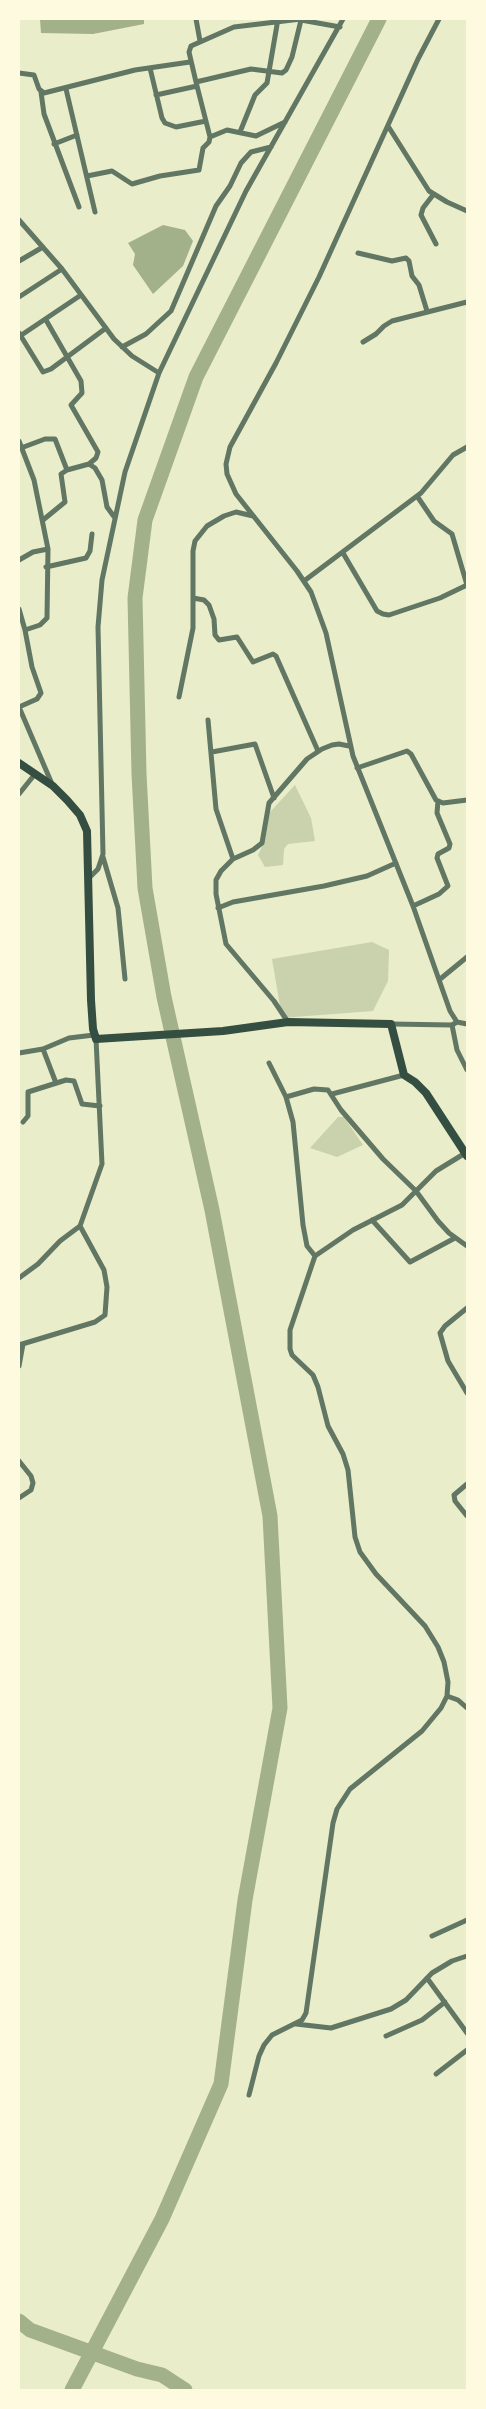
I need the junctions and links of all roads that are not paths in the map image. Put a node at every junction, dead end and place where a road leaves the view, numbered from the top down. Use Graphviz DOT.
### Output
graph roads {
  1 [pos="196,19"];
  2 [pos="301,19"];
  3 [pos="343,19"];
  4 [pos="439,19"];
  5 [pos="278,20"];
  6 [pos="340,27"];
  7 [pos="200,41"];
  8 [pos="190,62"];
  9 [pos="150,68"];
  10 [pos="19,73"];
  11 [pos="269,73"];
  12 [pos="196,84"];
  13 [pos="66,89"];
  14 [pos="41,92"];
  15 [pos="156,95"];
  16 [pos="206,121"];
  17 [pos="285,122"];
  18 [pos="388,126"];
  19 [pos="240,132"];
  20 [pos="77,135"];
  21 [pos="210,137"];
  22 [pos="54,144"];
  23 [pos="271,147"];
  24 [pos="87,176"];
  25 [pos="433,195"];
  26 [pos="79,207"];
  27 [pos="467,211"];
  28 [pos="95,212"];
  29 [pos="19,220"];
  30 [pos="436,244"];
  31 [pos="43,247"];
  32 [pos="358,253"];
  33 [pos="19,261"];
  34 [pos="62,269"];
  35 [pos="81,295"];
  36 [pos="19,297"];
  37 [pos="467,302"];
  38 [pos="427,311"];
  39 [pos="46,320"];
  40 [pos="106,328"];
  41 [pos="19,335"];
  42 [pos="363,342"];
  43 [pos="122,347"];
  44 [pos="68,356"];
  45 [pos="159,373"];
  46 [pos="19,441"];
  47 [pos="467,447"];
  48 [pos="21,448"];
  49 [pos="89,464"];
  50 [pos="67,470"];
  51 [pos="417,496"];
  52 [pos="253,516"];
  53 [pos="115,518"];
  54 [pos="43,520"];
  55 [pos="92,534"];
  56 [pos="48,549"];
  57 [pos="343,553"];
  58 [pos="19,560"];
  59 [pos="46,567"];
  60 [pos="304,581"];
  61 [pos="467,585"];
  62 [pos="193,598"];
  63 [pos="19,609"];
  64 [pos="25,630"];
  65 [pos="179,697"];
  66 [pos="19,707"];
  67 [pos="208,720"];
  68 [pos="349,746"];
  69 [pos="318,751"];
  70 [pos="212,752"];
  71 [pos="19,762"];
  72 [pos="357,768"];
  73 [pos="35,774"];
  74 [pos="53,786"];
  75 [pos="19,794"];
  76 [pos="274,798"];
  77 [pos="467,800"];
  78 [pos="438,801"];
  79 [pos="102,854"];
  80 [pos="232,859"];
  81 [pos="396,863"];
  82 [pos="88,879"];
  83 [pos="413,906"];
  84 [pos="218,908"];
  85 [pos="467,957"];
  86 [pos="125,979"];
  87 [pos="439,980"];
  88 [pos="288,1022"];
  89 [pos="391,1024"];
  90 [pos="455,1024"];
  91 [pos="467,1024"];
  92 [pos="95,1037"];
  93 [pos="43,1049"];
  94 [pos="19,1053"];
  95 [pos="269,1063"];
  96 [pos="467,1070"];
  97 [pos="404,1075"];
  98 [pos="56,1083"];
  99 [pos="332,1094"];
  100 [pos="286,1097"];
  101 [pos="100,1106"];
  102 [pos="23,1122"];
  103 [pos="467,1154"];
  104 [pos="416,1190"];
  105 [pos="372,1220"];
  106 [pos="80,1226"];
  107 [pos="455,1238"];
  108 [pos="467,1246"];
  109 [pos="315,1256"];
  110 [pos="19,1278"];
  111 [pos="467,1308"];
  112 [pos="21,1344"];
  113 [pos="19,1366"];
  114 [pos="467,1393"];
  115 [pos="19,1461"];
  116 [pos="467,1484"];
  117 [pos="19,1498"];
  118 [pos="467,1516"];
  119 [pos="447,1696"];
  120 [pos="467,1708"];
  121 [pos="467,1920"];
  122 [pos="432,1936"];
  123 [pos="467,1956"];
  124 [pos="428,1978"];
  125 [pos="445,2002"];
  126 [pos="296,2024"];
  127 [pos="467,2033"];
  128 [pos="386,2036"];
  129 [pos="467,2050"];
  130 [pos="436,2074"];
  131 [pos="249,2095"];
  1 -- 7 [label="street"];
  2 -- 5 [label="street"];
  2 -- 6 [label="street"];
  2 -- 11 [label="street"];
  3 -- 6 [label="street"];
  4 -- 18 [label="street"];
  5 -- 7 [label="street"];
  5 -- 11 [label="street"];
  6 -- 17 [label="street"];
  7 -- 8 [label="street"];
  8 -- 9 [label="street"];
  8 -- 12 [label="street"];
  9 -- 13 [label="street"];
  9 -- 15 [label="street"];
  10 -- 14 [label="street"];
  11 -- 12 [label="street"];
  11 -- 19 [label="street"];
  12 -- 15 [label="street"];
  12 -- 16 [label="street"];
  13 -- 14 [label="street"];
  13 -- 20 [label="street"];
  14 -- 22 [label="street"];
  15 -- 16 [label="street"];
  16 -- 21 [label="street"];
  17 -- 19 [label="street"];
  17 -- 23 [label="street"];
  18 -- 25 [label="street"];
  18 -- 52 [label="street"];
  19 -- 21 [label="street"];
  20 -- 22 [label="street"];
  20 -- 24 [label="street"];
  21 -- 24 [label="street"];
  22 -- 26 [label="street"];
  23 -- 43 [label="street"];
  23 -- 45 [label="street"];
  24 -- 28 [label="street"];
  25 -- 27 [label="street"];
  25 -- 30 [label="street"];
  29 -- 31 [label="street"];
  31 -- 33 [label="street"];
  31 -- 34 [label="street"];
  32 -- 38 [label="street"];
  34 -- 35 [label="street"];
  34 -- 36 [label="street"];
  35 -- 39 [label="street"];
  35 -- 40 [label="street"];
  37 -- 38 [label="street"];
  38 -- 42 [label="street"];
  39 -- 41 [label="street"];
  39 -- 44 [label="street"];
  40 -- 43 [label="street"];
  40 -- 44 [label="street"];
  41 -- 44 [label="street"];
  43 -- 45 [label="street"];
  44 -- 49 [label="street"];
  45 -- 53 [label="street"];
  46 -- 48 [label="street"];
  47 -- 51 [label="street"];
  48 -- 50 [label="street"];
  48 -- 54 [label="street"];
  49 -- 50 [label="street"];
  49 -- 53 [label="street"];
  50 -- 54 [label="street"];
  51 -- 57 [label="street"];
  51 -- 61 [label="street"];
  52 -- 60 [label="street"];
  52 -- 62 [label="street"];
  53 -- 79 [label="street"];
  54 -- 56 [label="street"];
  55 -- 59 [label="street"];
  56 -- 58 [label="street"];
  56 -- 59 [label="street"];
  57 -- 60 [label="street"];
  57 -- 61 [label="street"];
  59 -- 64 [label="street"];
  60 -- 68 [label="street"];
  62 -- 65 [label="street"];
  62 -- 69 [label="street"];
  63 -- 64 [label="street"];
  64 -- 66 [label="street"];
  66 -- 74 [label="street"];
  67 -- 70 [label="street"];
  68 -- 69 [label="street"];
  68 -- 72 [label="street"];
  69 -- 76 [label="street"];
  70 -- 76 [label="street"];
  70 -- 80 [label="street"];
  71 -- 73 [label="main road"];
  72 -- 78 [label="street"];
  72 -- 81 [label="street"];
  73 -- 74 [label="main road"];
  73 -- 75 [label="street"];
  74 -- 82 [label="main road"];
  76 -- 80 [label="street"];
  77 -- 78 [label="street"];
  78 -- 83 [label="street"];
  79 -- 82 [label="street"];
  79 -- 86 [label="street"];
  80 -- 84 [label="street"];
  81 -- 83 [label="street"];
  81 -- 84 [label="street"];
  82 -- 92 [label="main road"];
  83 -- 87 [label="street"];
  84 -- 88 [label="street"];
  85 -- 87 [label="street"];
  87 -- 90 [label="street"];
  88 -- 89 [label="main road"];
  88 -- 92 [label="main road"];
  89 -- 90 [label="street"];
  89 -- 97 [label="main road"];
  90 -- 91 [label="street"];
  90 -- 96 [label="street"];
  92 -- 93 [label="street"];
  92 -- 101 [label="street"];
  93 -- 94 [label="street"];
  93 -- 98 [label="street"];
  95 -- 100 [label="street"];
  97 -- 99 [label="street"];
  97 -- 103 [label="main road"];
  98 -- 101 [label="street"];
  98 -- 102 [label="street"];
  99 -- 100 [label="street"];
  99 -- 104 [label="street"];
  100 -- 109 [label="street"];
  101 -- 106 [label="street"];
  103 -- 104 [label="street"];
  104 -- 105 [label="street"];
  104 -- 107 [label="street"];
  105 -- 107 [label="street"];
  105 -- 109 [label="street"];
  106 -- 110 [label="street"];
  106 -- 112 [label="street"];
  107 -- 108 [label="street"];
  109 -- 119 [label="street"];
  111 -- 114 [label="street"];
  112 -- 113 [label="street"];
  115 -- 117 [label="street"];
  116 -- 118 [label="street"];
  119 -- 120 [label="street"];
  119 -- 126 [label="street"];
  121 -- 122 [label="street"];
  123 -- 124 [label="street"];
  124 -- 125 [label="street"];
  124 -- 126 [label="street"];
  125 -- 127 [label="street"];
  125 -- 128 [label="street"];
  126 -- 131 [label="street"];
  129 -- 130 [label="street"];
}
